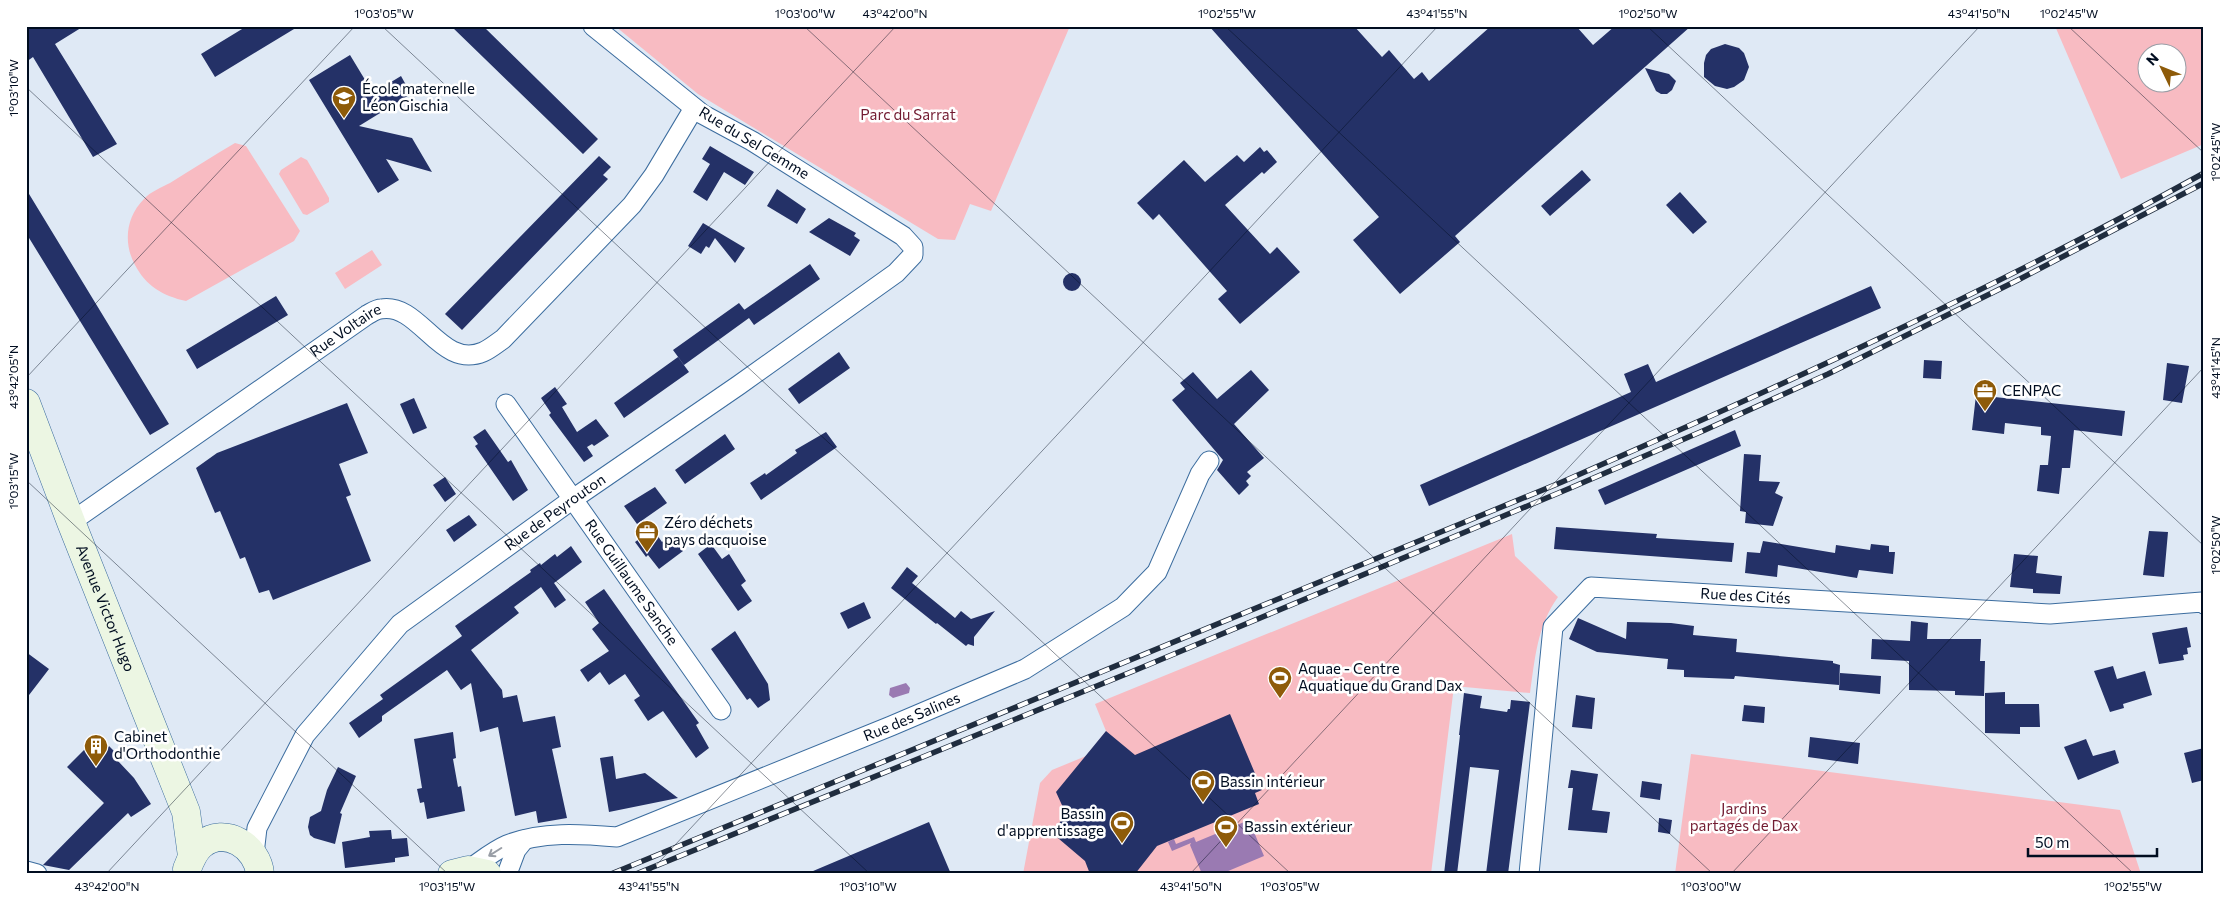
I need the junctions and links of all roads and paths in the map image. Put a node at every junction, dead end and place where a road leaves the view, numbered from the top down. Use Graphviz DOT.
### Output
graph roads {
  1 [pos="593,26"];
  2 [pos="694,108"];
  3 [pos="913,255"];
  4 [pos="26,403"];
  5 [pos="506,404"];
  6 [pos="1209,461"];
  7 [pos="573,499"];
  8 [pos="71,522"];
  9 [pos="2203,603"];
  10 [pos="722,710"];
  11 [pos="186,812"];
  12 [pos="524,840"];
  13 [pos="251,854"];
  14 [pos="189,865"];
  15 [pos="26,871"];
  16 [pos="469,873"];
  17 [pos="37,874"];
  18 [pos="508,874"];
  19 [pos="1529,874"];
  1 -- 2 [label="street, Rue du Sel Gemme"];
  2 -- 3 [label="street, Rue du Sel Gemme"];
  2 -- 8 [label="street, Rue Voltaire"];
  3 -- 7 [label="street, Rue de Peyrouton"];
  4 -- 8 [label="main road, Avenue Victor Hugo"];
  5 -- 7 [label="street, Rue Guillaume Sanche"];
  6 -- 12 [label="street, Rue des Salines"];
  7 -- 10 [label="street, Rue Guillaume Sanche"];
  7 -- 13 [label="street, Rue de Peyrouton"];
  8 -- 11 [label="main road, Avenue Victor Hugo"];
  9 -- 19 [label="street, Rue des Cités"];
  11 -- 13 [label="main road"];
  11 -- 14 [label="main road, Avenue Victor Hugo"];
  12 -- 16 [label="street, Rue des Salines, one-way"];
  12 -- 18 [label="street"];
  13 -- 14 [label="main road"];
  15 -- 17 [label="street"];
}
